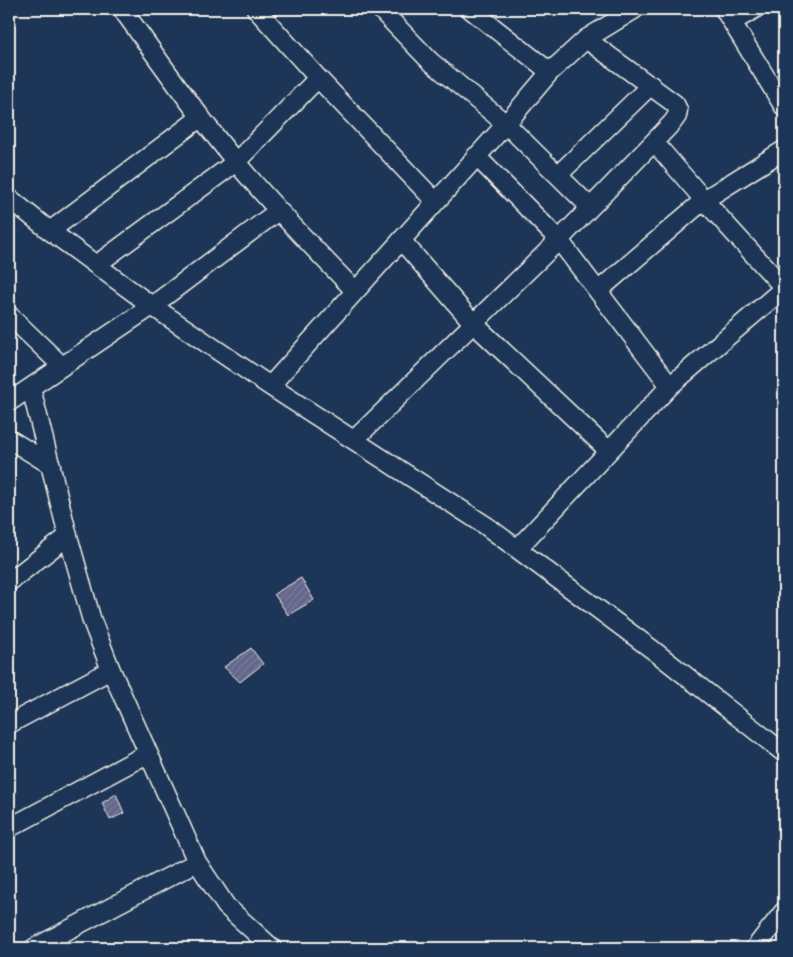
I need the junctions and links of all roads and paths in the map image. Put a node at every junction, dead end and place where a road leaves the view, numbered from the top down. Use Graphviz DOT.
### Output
graph roads {
  1 [pos="122,9"];
  2 [pos="256,9"];
  3 [pos="380,9"];
  4 [pos="470,9"];
  5 [pos="635,9"];
  6 [pos="755,9"];
  7 [pos="728,15"];
  8 [pos="586,39"];
  9 [pos="550,72"];
  10 [pos="318,78"];
  11 [pos="651,85"];
  12 [pos="784,106"];
  13 [pos="201,118"];
  14 [pos="506,124"];
  15 [pos="654,142"];
  16 [pos="784,150"];
  17 [pos="476,156"];
  18 [pos="236,162"];
  19 [pos="558,175"];
  20 [pos="435,200"];
  21 [pos="704,200"];
  22 [pos="12,207"];
  23 [pos="590,207"];
  24 [pos="278,211"];
  25 [pos="50,231"];
  26 [pos="401,240"];
  27 [pos="559,240"];
  28 [pos="96,265"];
  29 [pos="784,288"];
  30 [pos="355,291"];
  31 [pos="598,291"];
  32 [pos="152,306"];
  33 [pos="9,315"];
  34 [pos="474,324"];
  35 [pos="62,366"];
  36 [pos="270,386"];
  37 [pos="670,386"];
  38 [pos="31,388"];
  39 [pos="9,402"];
  40 [pos="9,439"];
  41 [pos="354,440"];
  42 [pos="609,451"];
  43 [pos="51,465"];
  44 [pos="68,536"];
  45 [pos="517,549"];
  46 [pos="9,582"];
  47 [pos="110,670"];
  48 [pos="9,724"];
  49 [pos="784,753"];
  50 [pos="147,754"];
  51 [pos="9,828"];
  52 [pos="197,862"];
  53 [pos="784,911"];
  54 [pos="34,948"];
  55 [pos="272,948"];
  56 [pos="755,948"];
  1 -- 13 [label="street"];
  2 -- 10 [label="street"];
  3 -- 14 [label="street"];
  4 -- 9 [label="street"];
  5 -- 8 [label="street"];
  6 -- 7 [label="street"];
  7 -- 12 [label="street"];
  8 -- 9 [label="street"];
  8 -- 11 [label="street"];
  9 -- 14 [label="street"];
  10 -- 18 [label="street"];
  10 -- 20 [label="street"];
  11 -- 15 [label="street"];
  11 -- 19 [label="street"];
  13 -- 18 [label="street"];
  13 -- 25 [label="street"];
  14 -- 17 [label="street"];
  14 -- 19 [label="street"];
  15 -- 21 [label="street"];
  15 -- 23 [label="street"];
  16 -- 21 [label="street"];
  17 -- 20 [label="street"];
  17 -- 27 [label="street"];
  18 -- 24 [label="street"];
  18 -- 28 [label="street"];
  19 -- 23 [label="street"];
  20 -- 26 [label="street"];
  21 -- 29 [label="street"];
  21 -- 31 [label="street"];
  22 -- 25 [label="street"];
  23 -- 27 [label="street"];
  24 -- 30 [label="street"];
  24 -- 32 [label="street"];
  25 -- 28 [label="street"];
  26 -- 30 [label="street"];
  26 -- 34 [label="street"];
  27 -- 31 [label="street"];
  27 -- 34 [label="street"];
  28 -- 32 [label="street"];
  29 -- 37 [label="street"];
  30 -- 36 [label="street"];
  31 -- 37 [label="street"];
  32 -- 35 [label="street"];
  32 -- 36 [label="street"];
  33 -- 35 [label="street"];
  34 -- 41 [label="street"];
  34 -- 42 [label="street"];
  35 -- 38 [label="street"];
  36 -- 41 [label="street"];
  37 -- 42 [label="street"];
  38 -- 39 [label="street"];
  38 -- 43 [label="street"];
  40 -- 43 [label="street"];
  41 -- 45 [label="street"];
  42 -- 45 [label="street"];
  43 -- 44 [label="street"];
  44 -- 46 [label="street"];
  44 -- 47 [label="street"];
  45 -- 49 [label="street"];
  47 -- 48 [label="street"];
  47 -- 50 [label="street"];
  50 -- 51 [label="street"];
  50 -- 52 [label="street"];
  52 -- 54 [label="street"];
  52 -- 55 [label="street"];
  53 -- 56 [label="street"];
}
